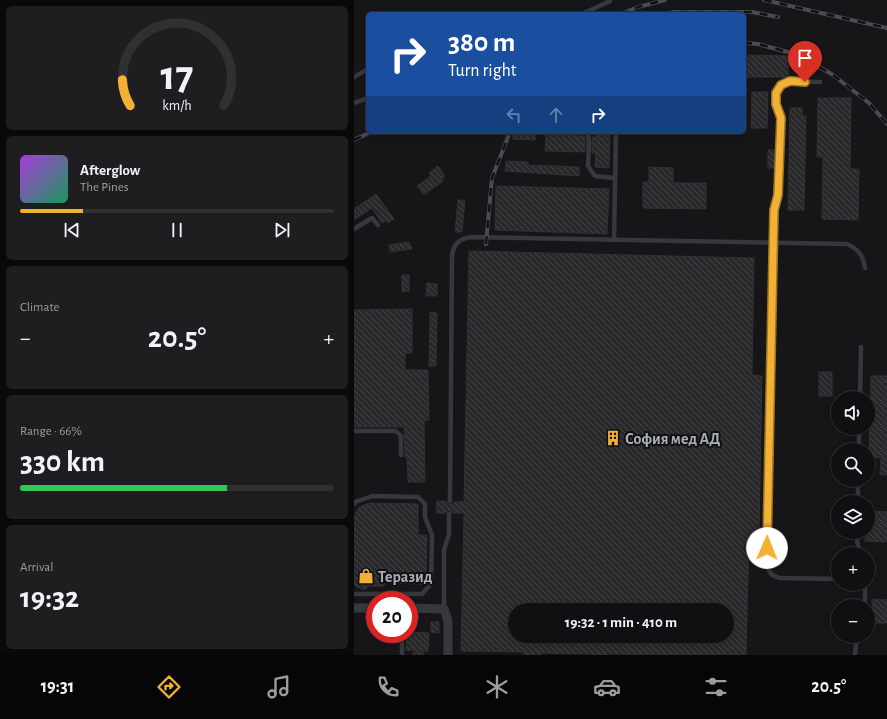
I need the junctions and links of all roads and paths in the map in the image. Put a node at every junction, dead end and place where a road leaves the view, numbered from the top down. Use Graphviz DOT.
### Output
graph roads {
  1 [pos="610,1"];
  2 [pos="586,12"];
  3 [pos="366,70"];
  4 [pos="354,77"];
  5 [pos="820,82"];
  6 [pos="366,99"];
  7 [pos="354,103"];
  8 [pos="588,134"];
  9 [pos="616,134"];
  10 [pos="615,178"];
  11 [pos="378,224"];
  12 [pos="354,229"];
  13 [pos="614,240"];
  14 [pos="773,242"];
  15 [pos="865,268"];
  16 [pos="861,347"];
  17 [pos="860,391"];
  18 [pos="354,432"];
  19 [pos="401,455"];
  20 [pos="450,501"];
  21 [pos="354,504"];
  22 [pos="449,514"];
  23 [pos="831,579"];
  24 [pos="354,594"];
  25 [pos="354,608"];
  26 [pos="366,608"];
  27 [pos="418,608"];
  28 [pos="444,609"];
  29 [pos="402,643"];
  30 [pos="857,643"];
  31 [pos="402,655"];
  32 [pos="448,655"];
  33 [pos="856,655"];
  1 -- 2 [label="lane"];
  3 -- 4 [label="lane"];
  5 -- 14 [label="lane"];
  6 -- 7 [label="lane"];
  8 -- 10 [label="lane"];
  9 -- 10 [label="lane"];
  10 -- 13 [label="lane"];
  11 -- 12 [label="lane"];
  13 -- 14 [label="lane"];
  13 -- 20 [label="lane"];
  14 -- 15 [label="lane"];
  14 -- 23 [label="lane"];
  16 -- 17 [label="lane"];
  18 -- 19 [label="lane"];
  21 -- 24 [label="lane"];
  22 -- 28 [label="lane"];
  25 -- 26 [label="street"];
  27 -- 28 [label="street"];
  28 -- 32 [label="street"];
  29 -- 31 [label="lane"];
  30 -- 33 [label="lane"];
}
